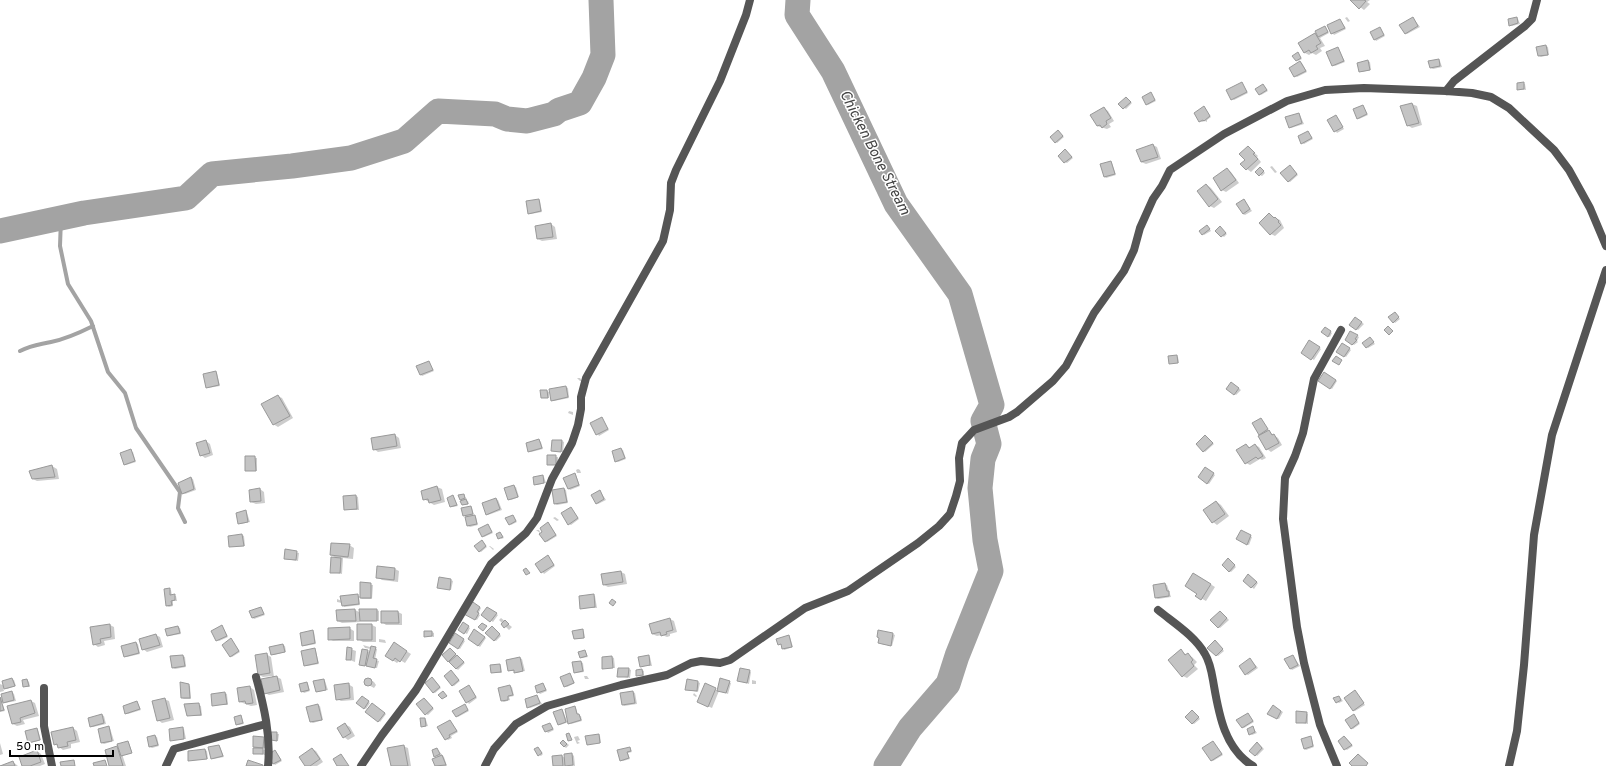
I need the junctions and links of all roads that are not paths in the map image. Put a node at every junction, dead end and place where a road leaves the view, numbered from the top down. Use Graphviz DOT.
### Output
graph roads {
  1 [pos="750,0"];
  2 [pos="1537,0"];
  3 [pos="1446,91"];
  4 [pos="1606,246"];
  5 [pos="1606,270"];
  6 [pos="1341,330"];
  7 [pos="1158,610"];
  8 [pos="256,677"];
  9 [pos="44,688"];
  10 [pos="266,724"];
  11 [pos="52,766"];
  12 [pos="166,766"];
  13 [pos="268,766"];
  14 [pos="361,766"];
  15 [pos="485,766"];
  16 [pos="1253,766"];
  17 [pos="1337,766"];
  18 [pos="1509,766"];
  1 -- 14 [label="street"];
  2 -- 3 [label="street"];
  3 -- 4 [label="street"];
  3 -- 15 [label="street"];
  5 -- 18 [label="street"];
  6 -- 17 [label="street"];
  7 -- 16 [label="street"];
  8 -- 10 [label="street"];
  9 -- 11 [label="street"];
  10 -- 12 [label="street"];
  10 -- 13 [label="street"];
}
